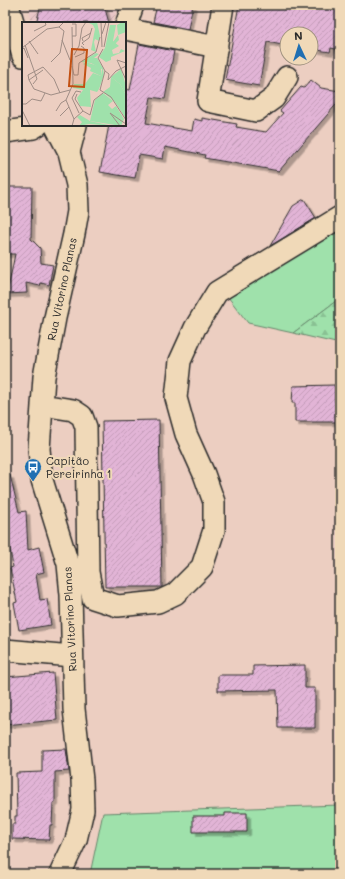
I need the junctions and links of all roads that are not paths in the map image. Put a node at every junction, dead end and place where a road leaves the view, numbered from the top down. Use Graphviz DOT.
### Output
graph roads {
  1 [pos="8,5"];
  2 [pos="133,5"];
  3 [pos="223,5"];
  4 [pos="126,25"];
  5 [pos="126,28"];
  6 [pos="217,47"];
  7 [pos="22,53"];
  8 [pos="287,77"];
  9 [pos="36,126"];
  10 [pos="56,126"];
  11 [pos="76,126"];
  12 [pos="13,128"];
  13 [pos="69,152"];
  14 [pos="340,217"];
  15 [pos="42,405"];
  16 [pos="5,650"];
  17 [pos="72,656"];
  18 [pos="60,874"];
  1 -- 7 [label="street"];
  2 -- 4 [label="street"];
  3 -- 6 [label="street"];
  5 -- 6 [label="street"];
  6 -- 8 [label="street"];
  9 -- 12 [label="street"];
  10 -- 13 [label="street, Rua Vitorino Planas"];
  11 -- 13 [label="street, Rua Vitorino Planas"];
  13 -- 15 [label="street, Rua Vitorino Planas"];
  14 -- 15 [label="street"];
  15 -- 17 [label="street, Rua Vitorino Planas"];
  16 -- 17 [label="street"];
  17 -- 18 [label="street, Rua Vitorino Planas"];
}
